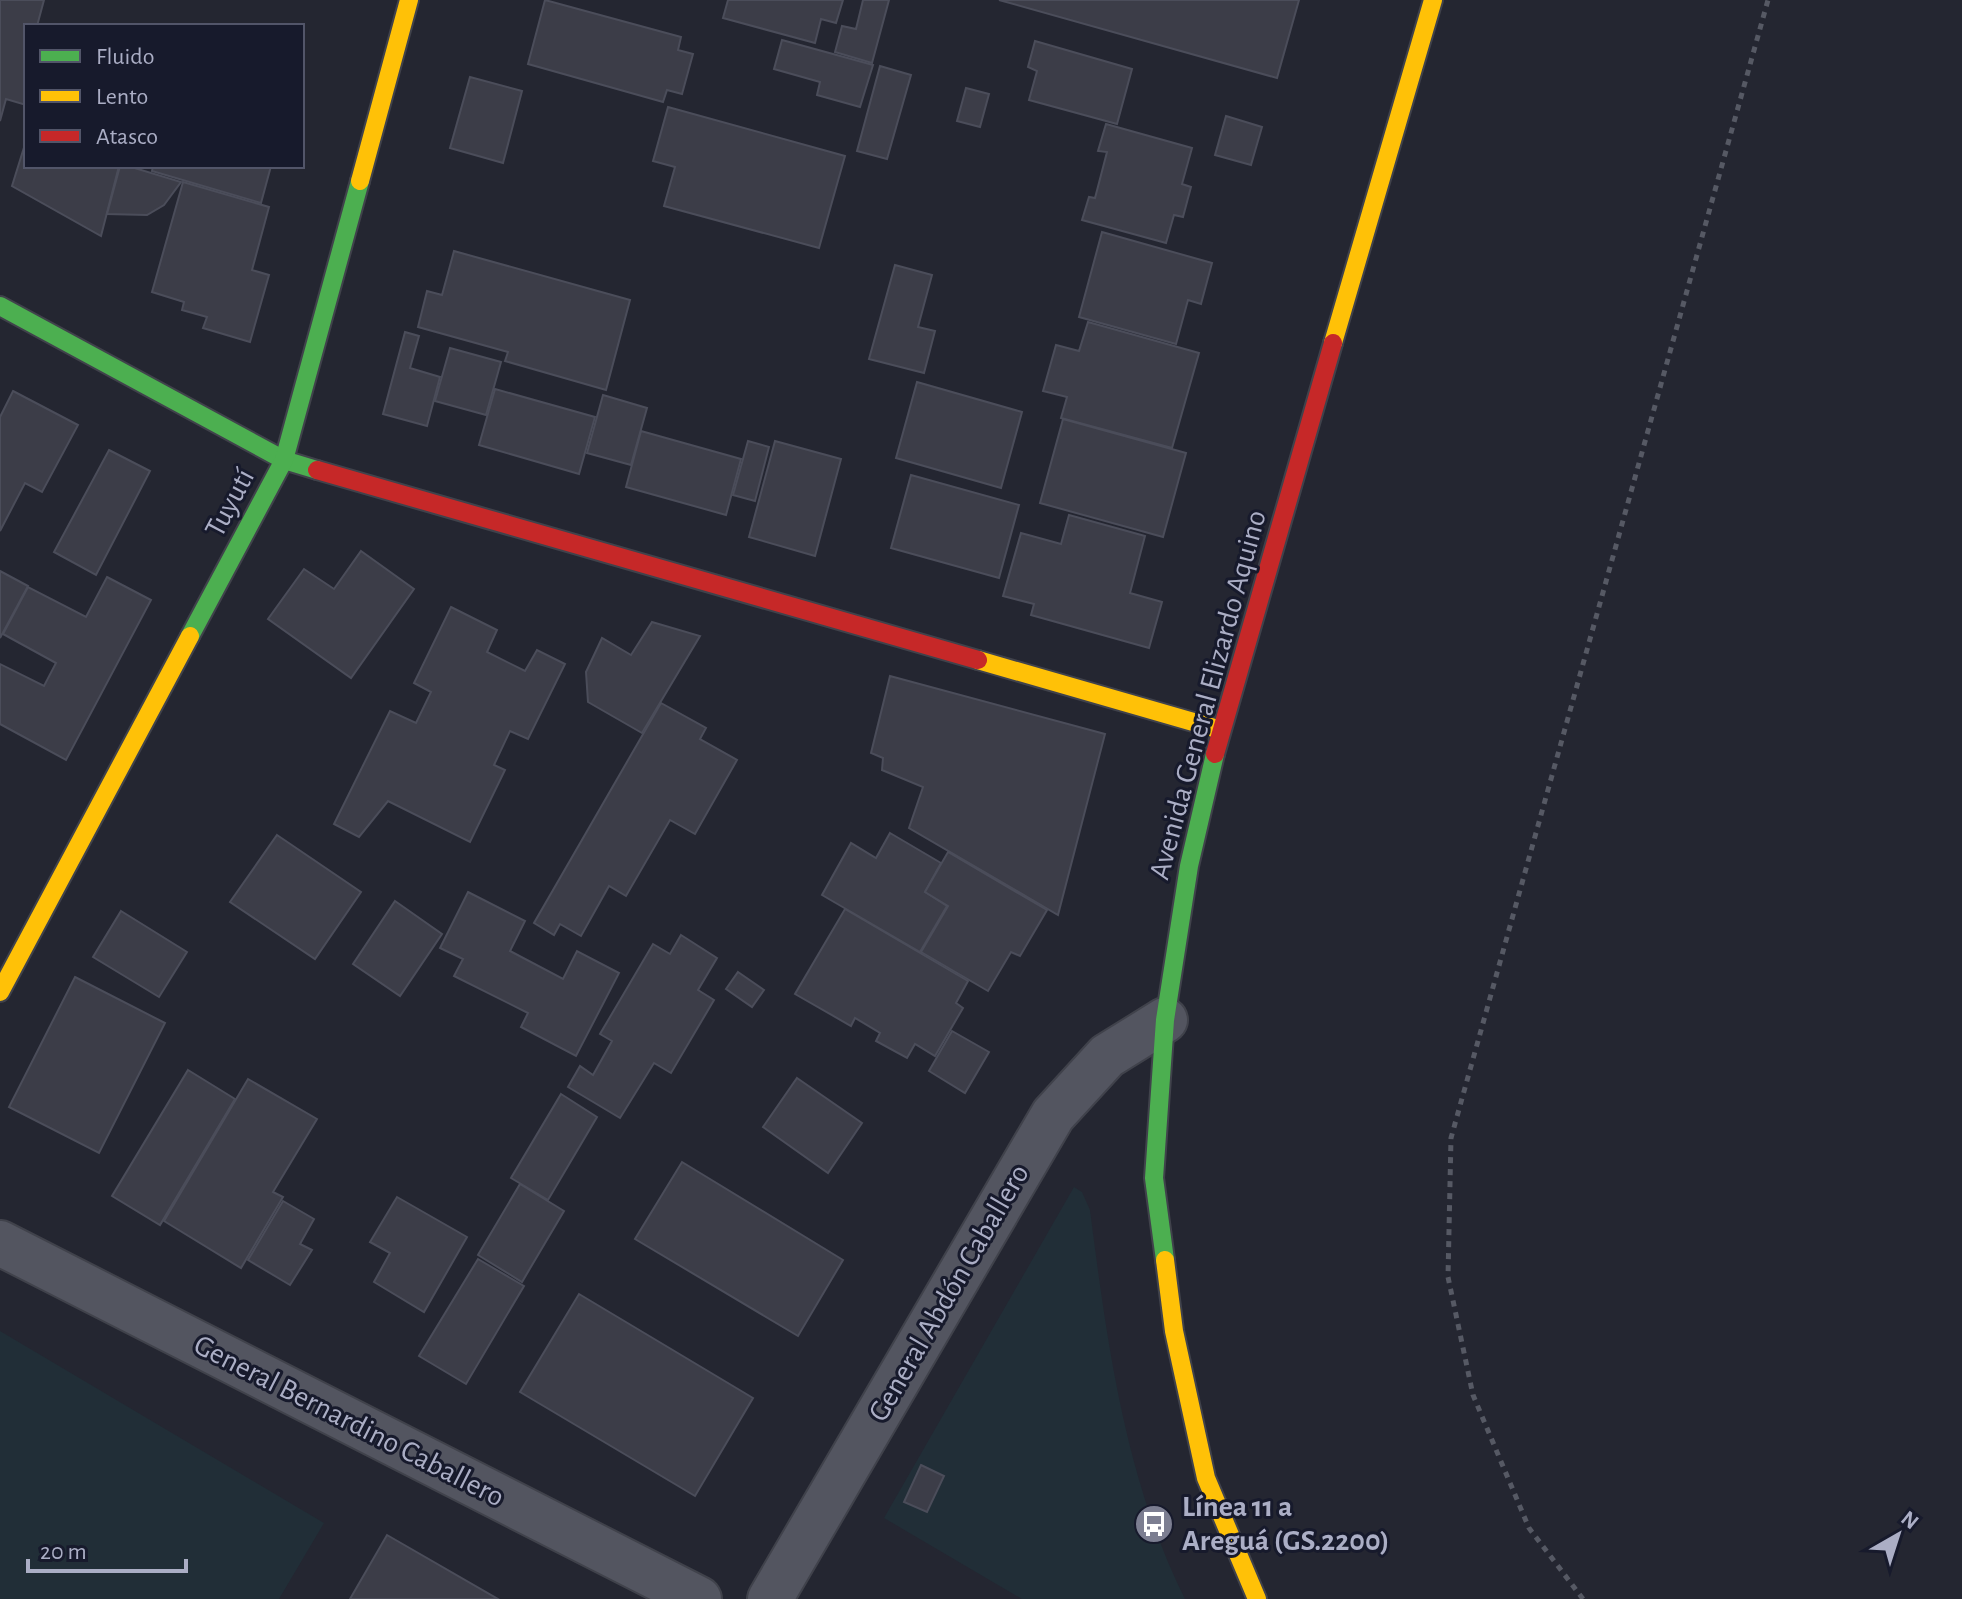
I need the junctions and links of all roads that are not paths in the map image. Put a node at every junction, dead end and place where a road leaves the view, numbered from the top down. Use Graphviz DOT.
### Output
graph roads {
  1 [pos="409,0"];
  2 [pos="1433,0"];
  3 [pos="0,306"];
  4 [pos="284,460"];
  5 [pos="1221,730"];
  6 [pos="0,992"];
  7 [pos="1165,1020"];
  8 [pos="0,1243"];
  9 [pos="699,1599"];
  10 [pos="770,1599"];
  11 [pos="1257,1599"];
  1 -- 4 [label="street, Tuyutí"];
  2 -- 5 [label="street, Avenida General Elizardo Aquino"];
  3 -- 4 [label="street"];
  4 -- 5 [label="street"];
  4 -- 6 [label="street, Tuyutí"];
  5 -- 7 [label="street, Avenida General Elizardo Aquino"];
  7 -- 10 [label="street, General Abdón Caballero"];
  7 -- 11 [label="street, Avenida General Elizardo Aquino"];
  8 -- 9 [label="street, General Bernardino Caballero"];
}
